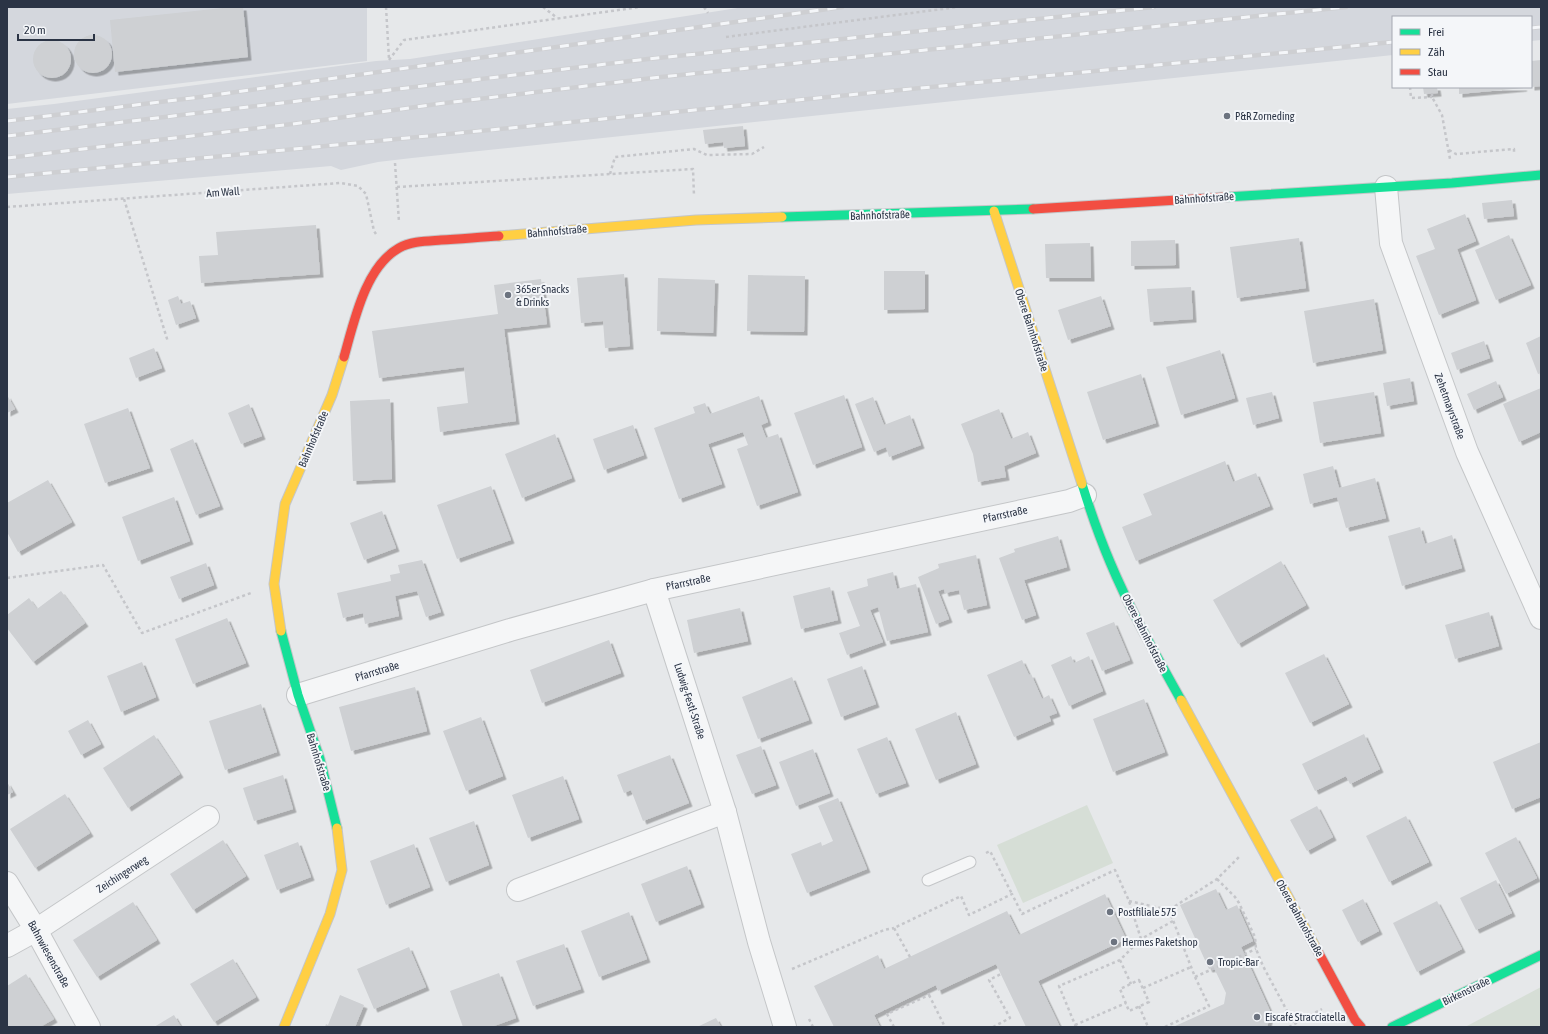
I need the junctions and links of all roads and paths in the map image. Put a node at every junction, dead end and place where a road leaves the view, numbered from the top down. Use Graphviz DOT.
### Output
graph roads {
  1 [pos="386,7"];
  2 [pos="543,7"];
  3 [pos="640,7"];
  4 [pos="704,7"];
  5 [pos="958,7"];
  6 [pos="708,13"];
  7 [pos="557,18"];
  8 [pos="726,37"];
  9 [pos="1410,88"];
  10 [pos="1432,93"];
  11 [pos="1432,97"];
  12 [pos="764,147"];
  13 [pos="1449,150"];
  14 [pos="395,163"];
  15 [pos="693,169"];
  16 [pos="610,174"];
  17 [pos="1541,175"];
  18 [pos="397,186"];
  19 [pos="1386,187"];
  20 [pos="124,199"];
  21 [pos="7,208"];
  22 [pos="994,212"];
  23 [pos="399,228"];
  24 [pos="400,247"];
  25 [pos="168,342"];
  26 [pos="1085,496"];
  27 [pos="7,578"];
  28 [pos="274,584"];
  29 [pos="654,590"];
  30 [pos="1541,618"];
  31 [pos="298,695"];
  32 [pos="725,812"];
  33 [pos="208,817"];
  34 [pos="1256,838"];
  35 [pos="993,857"];
  36 [pos="970,862"];
  37 [pos="1217,879"];
  38 [pos="928,880"];
  39 [pos="7,883"];
  40 [pos="518,890"];
  41 [pos="1012,894"];
  42 [pos="1129,900"];
  43 [pos="1169,910"];
  44 [pos="1173,921"];
  45 [pos="894,928"];
  46 [pos="36,930"];
  47 [pos="1141,939"];
  48 [pos="7,946"];
  49 [pos="1256,949"];
  50 [pos="1541,955"];
  51 [pos="910,957"];
  52 [pos="1120,960"];
  53 [pos="1191,967"];
  54 [pos="1001,974"];
  55 [pos="1195,977"];
  56 [pos="771,978"];
  57 [pos="1130,984"];
  58 [pos="1143,988"];
  59 [pos="927,990"];
  60 [pos="929,995"];
  61 [pos="1126,1003"];
  62 [pos="1138,1006"];
  63 [pos="1326,1007"];
  64 [pos="1294,1024"];
  65 [pos="1076,1026"];
  66 [pos="89,1027"];
  67 [pos="284,1027"];
  68 [pos="785,1027"];
  69 [pos="894,1027"];
  70 [pos="945,1027"];
  71 [pos="993,1027"];
  72 [pos="1148,1027"];
  73 [pos="1165,1027"];
  74 [pos="1289,1027"];
  75 [pos="1360,1027"];
  76 [pos="1392,1027"];
  1 -- 7 [label="path"];
  2 -- 7 [label="path"];
  3 -- 7 [label="path"];
  4 -- 6 [label="path"];
  5 -- 8 [label="path"];
  9 -- 11 [label="path"];
  10 -- 11 [label="path"];
  11 -- 13 [label="path"];
  12 -- 16 [label="path"];
  14 -- 18 [label="path"];
  15 -- 16 [label="path"];
  16 -- 18 [label="path"];
  17 -- 19 [label="street, Bahnhofstraße"];
  18 -- 23 [label="path"];
  19 -- 22 [label="street, Bahnhofstraße"];
  19 -- 30 [label="street, Zehetmayrstraße"];
  20 -- 21 [label="path, Am Wall"];
  20 -- 24 [label="path, Am Wall"];
  20 -- 25 [label="path"];
  22 -- 24 [label="street, Bahnhofstraße"];
  22 -- 26 [label="street, Obere Bahnhofstraße"];
  24 -- 28 [label="street, Bahnhofstraße"];
  26 -- 29 [label="street, Pfarrstraße"];
  26 -- 34 [label="street, Obere Bahnhofstraße"];
  27 -- 28 [label="path"];
  28 -- 31 [label="street, Bahnhofstraße"];
  29 -- 31 [label="street, Pfarrstraße"];
  29 -- 32 [label="street, Ludwig-Festl-Straße"];
  31 -- 67 [label="street, Bahnhofstraße"];
  32 -- 40 [label="street"];
  32 -- 56 [label="street, Ludwig-Festl-Straße"];
  33 -- 46 [label="street, Zeichingerweg"];
  34 -- 37 [label="path"];
  34 -- 75 [label="street, Obere Bahnhofstraße"];
  35 -- 41 [label="path"];
  36 -- 38 [label="lane"];
  37 -- 43 [label="path"];
  37 -- 49 [label="path"];
  39 -- 46 [label="street, Bahnwiesenstraße"];
  41 -- 42 [label="path"];
  41 -- 45 [label="path"];
  42 -- 43 [label="path"];
  42 -- 47 [label="path"];
  43 -- 44 [label="path"];
  44 -- 47 [label="path"];
  44 -- 53 [label="path"];
  45 -- 51 [label="path"];
  45 -- 56 [label="path"];
  46 -- 48 [label="street, Zeichingerweg"];
  46 -- 66 [label="street, Bahnwiesenstraße"];
  47 -- 52 [label="path"];
  49 -- 55 [label="path"];
  49 -- 64 [label="path"];
  50 -- 76 [label="street, Birkenstraße"];
  52 -- 57 [label="path"];
  52 -- 65 [label="path"];
  53 -- 55 [label="path"];
  53 -- 58 [label="path"];
  54 -- 71 [label="path"];
  55 -- 73 [label="path"];
  56 -- 68 [label="street, Ludwig-Festl-Straße"];
  57 -- 58 [label="path"];
  57 -- 61 [label="path"];
  58 -- 62 [label="path"];
  59 -- 60 [label="path"];
  60 -- 69 [label="path"];
  60 -- 70 [label="path"];
  61 -- 62 [label="path"];
  61 -- 65 [label="path"];
  62 -- 72 [label="path"];
  63 -- 64 [label="path"];
  64 -- 74 [label="path"];
}
